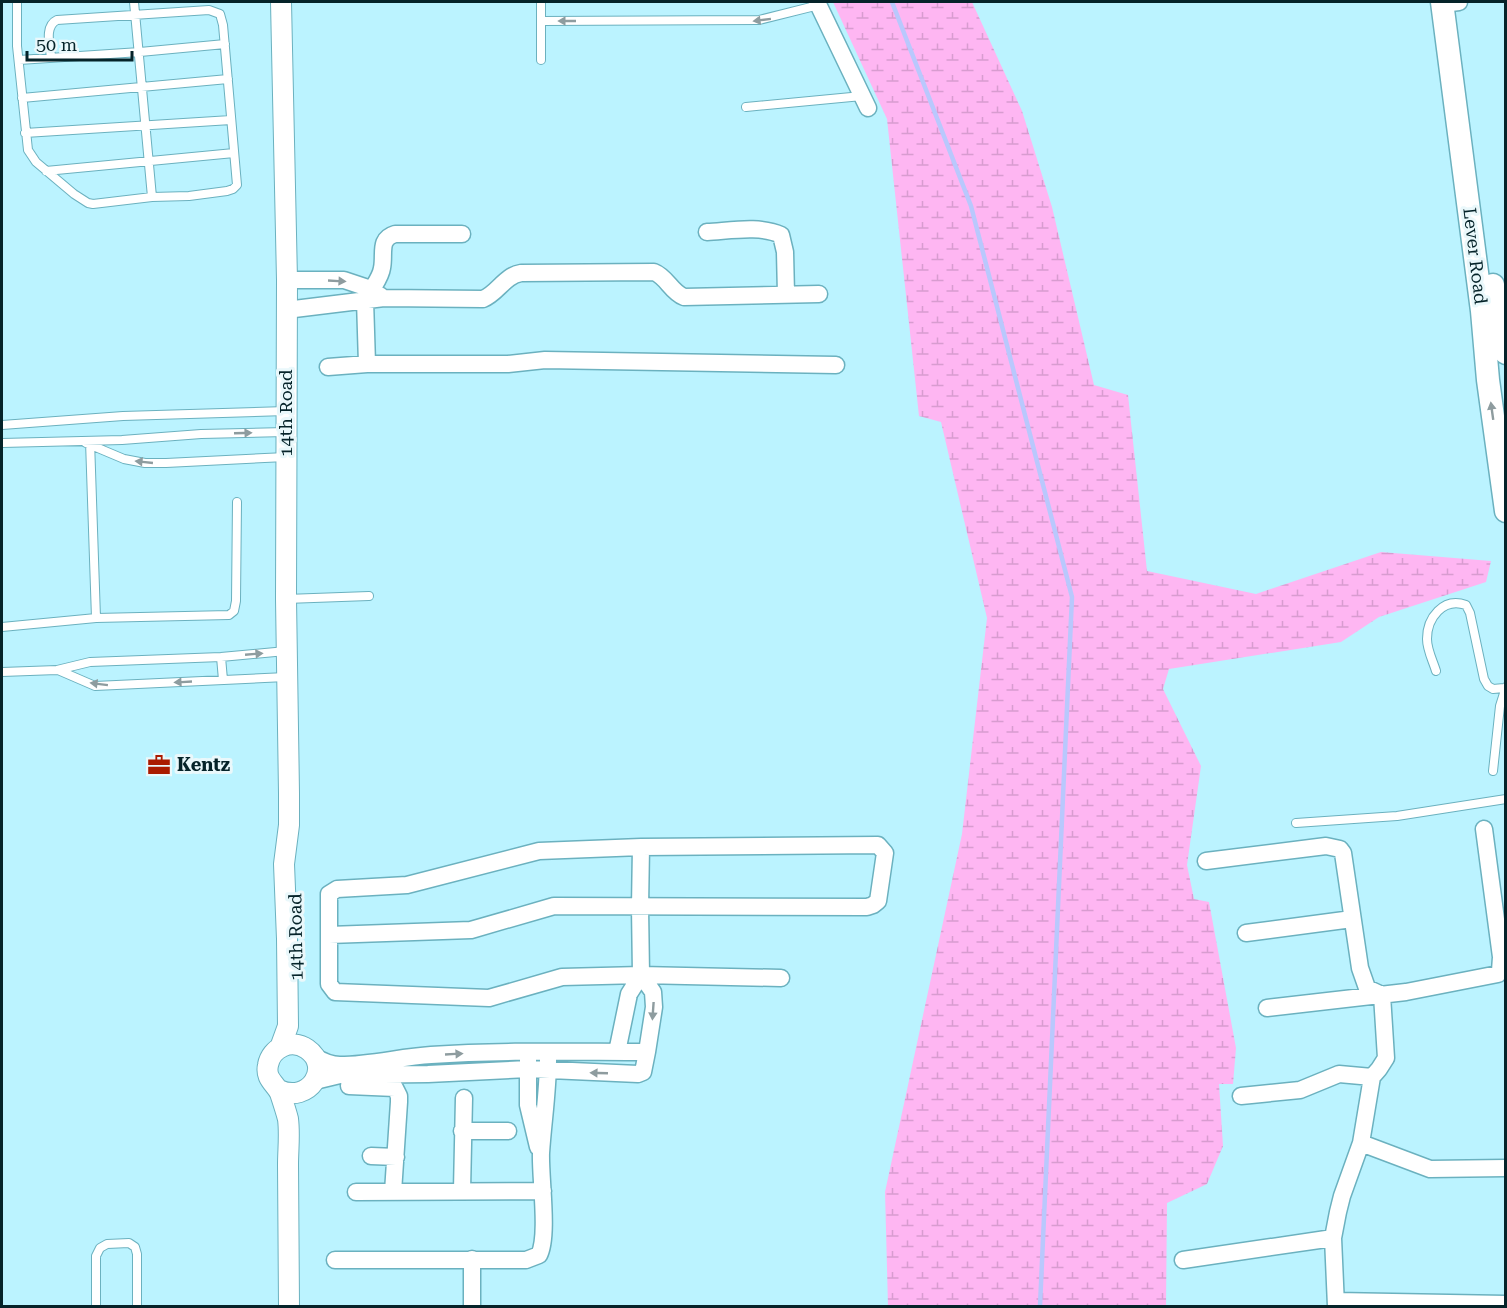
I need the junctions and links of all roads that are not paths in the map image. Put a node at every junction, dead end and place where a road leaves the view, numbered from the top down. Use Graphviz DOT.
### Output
graph roads {
  1 [pos="17,2"];
  2 [pos="134,2"];
  3 [pos="281,2"];
  4 [pos="541,2"];
  5 [pos="1448,2"];
  6 [pos="818,3"];
  7 [pos="136,15"];
  8 [pos="541,21"];
  9 [pos="225,44"];
  10 [pos="140,52"];
  11 [pos="51,58"];
  12 [pos="19,60"];
  13 [pos="541,60"];
  14 [pos="228,79"];
  15 [pos="143,87"];
  16 [pos="22,98"];
  17 [pos="865,102"];
  18 [pos="746,107"];
  19 [pos="231,120"];
  20 [pos="146,125"];
  21 [pos="25,133"];
  22 [pos="234,153"];
  23 [pos="149,160"];
  24 [pos="46,171"];
  25 [pos="152,197"];
  26 [pos="707,232"];
  27 [pos="462,234"];
  28 [pos="287,280"];
  29 [pos="786,294"];
  30 [pos="819,294"];
  31 [pos="373,296"];
  32 [pos="286,310"];
  33 [pos="1506,353"];
  34 [pos="367,364"];
  35 [pos="836,365"];
  36 [pos="328,367"];
  37 [pos="287,411"];
  38 [pos="2,424"];
  39 [pos="286,432"];
  40 [pos="2,443"];
  41 [pos="90,443"];
  42 [pos="286,457"];
  43 [pos="237,502"];
  44 [pos="1506,511"];
  45 [pos="369,596"];
  46 [pos="286,599"];
  47 [pos="96,618"];
  48 [pos="2,627"];
  49 [pos="286,651"];
  50 [pos="221,657"];
  51 [pos="57,670"];
  52 [pos="1436,671"];
  53 [pos="2,672"];
  54 [pos="286,677"];
  55 [pos="223,680"];
  56 [pos="1505,688"];
  57 [pos="1493,771"];
  58 [pos="1506,799"];
  59 [pos="1296,823"];
  60 [pos="289,825"];
  61 [pos="1484,829"];
  62 [pos="641,847"];
  63 [pos="1206,861"];
  64 [pos="640,907"];
  65 [pos="1352,919"];
  66 [pos="1246,933"];
  67 [pos="329,935"];
  68 [pos="641,975"];
  69 [pos="781,978"];
  70 [pos="1382,995"];
  71 [pos="1267,1008"];
  72 [pos="280,1048"];
  73 [pos="529,1051"];
  74 [pos="309,1052"];
  75 [pos="548,1052"];
  76 [pos="617,1052"];
  77 [pos="647,1052"];
  78 [pos="428,1055"];
  79 [pos="528,1069"];
  80 [pos="548,1071"];
  81 [pos="1372,1077"];
  82 [pos="428,1081"];
  83 [pos="308,1086"];
  84 [pos="348,1086"];
  85 [pos="279,1090"];
  86 [pos="1240,1096"];
  87 [pos="464,1098"];
  88 [pos="462,1131"];
  89 [pos="508,1131"];
  90 [pos="1361,1143"];
  91 [pos="371,1156"];
  92 [pos="541,1156"];
  93 [pos="396,1157"];
  94 [pos="1506,1168"];
  95 [pos="462,1190"];
  96 [pos="543,1191"];
  97 [pos="356,1192"];
  98 [pos="393,1192"];
  99 [pos="1333,1238"];
  100 [pos="472,1259"];
  101 [pos="334,1260"];
  102 [pos="1183,1260"];
  103 [pos="1336,1304"];
  104 [pos="1506,1304"];
  105 [pos="1386,1305"];
  106 [pos="96,1306"];
  107 [pos="137,1306"];
  108 [pos="289,1306"];
  109 [pos="297,1306"];
  110 [pos="472,1306"];
  1 -- 12 [label="lane"];
  2 -- 7 [label="lane"];
  3 -- 28 [label="street, 14th Road"];
  4 -- 8 [label="lane"];
  5 -- 33 [label="main road, Lever Road"];
  44 -- 5 [label="main road, Lever Road, one-way"];
  6 -- 8 [label="lane, one-way"];
  6 -- 17 [label="street"];
  7 -- 9 [label="lane"];
  7 -- 10 [label="lane"];
  7 -- 11 [label="lane"];
  8 -- 13 [label="lane"];
  9 -- 10 [label="lane"];
  9 -- 14 [label="lane"];
  10 -- 11 [label="lane"];
  10 -- 15 [label="lane"];
  11 -- 12 [label="lane"];
  12 -- 16 [label="lane"];
  14 -- 15 [label="lane"];
  14 -- 19 [label="lane"];
  15 -- 16 [label="lane"];
  15 -- 20 [label="lane"];
  16 -- 21 [label="lane"];
  17 -- 18 [label="lane"];
  19 -- 20 [label="lane"];
  19 -- 22 [label="lane"];
  20 -- 21 [label="lane"];
  20 -- 23 [label="lane"];
  21 -- 24 [label="lane"];
  22 -- 23 [label="lane"];
  22 -- 25 [label="lane"];
  23 -- 24 [label="lane"];
  23 -- 25 [label="lane"];
  24 -- 25 [label="lane"];
  26 -- 29 [label="street"];
  27 -- 31 [label="street"];
  28 -- 31 [label="street, one-way"];
  28 -- 32 [label="street, 14th Road"];
  29 -- 30 [label="street"];
  29 -- 31 [label="street"];
  31 -- 32 [label="street"];
  31 -- 34 [label="street"];
  32 -- 37 [label="street, 14th Road"];
  34 -- 35 [label="street"];
  34 -- 36 [label="street"];
  37 -- 38 [label="lane"];
  37 -- 39 [label="street, 14th Road"];
  41 -- 39 [label="lane, one-way"];
  39 -- 42 [label="street, 14th Road"];
  40 -- 41 [label="lane"];
  42 -- 41 [label="lane, one-way"];
  41 -- 47 [label="lane"];
  42 -- 46 [label="street, 14th Road"];
  43 -- 47 [label="lane"];
  45 -- 46 [label="lane"];
  46 -- 49 [label="street, 14th Road"];
  47 -- 48 [label="lane"];
  50 -- 49 [label="lane, one-way"];
  49 -- 54 [label="street, 14th Road"];
  50 -- 51 [label="lane"];
  50 -- 55 [label="lane"];
  51 -- 53 [label="lane"];
  55 -- 51 [label="lane, one-way"];
  52 -- 56 [label="lane"];
  54 -- 55 [label="lane"];
  54 -- 60 [label="street, 14th Road"];
  56 -- 57 [label="lane"];
  58 -- 59 [label="lane"];
  60 -- 72 [label="street, 14th Road"];
  60 -- 74 [label="street, 14th Road"];
  61 -- 70 [label="street"];
  62 -- 64 [label="street"];
  62 -- 64 [label="street"];
  62 -- 67 [label="street"];
  63 -- 65 [label="street"];
  64 -- 67 [label="street"];
  64 -- 68 [label="street"];
  65 -- 66 [label="street"];
  65 -- 70 [label="street"];
  67 -- 68 [label="street"];
  68 -- 69 [label="street"];
  68 -- 76 [label="street"];
  68 -- 77 [label="street, one-way"];
  70 -- 71 [label="street"];
  70 -- 81 [label="street"];
  72 -- 74 [label="street"];
  72 -- 85 [label="street"];
  73 -- 75 [label="street"];
  78 -- 73 [label="street, one-way"];
  73 -- 79 [label="street"];
  74 -- 78 [label="street"];
  74 -- 83 [label="street"];
  75 -- 76 [label="street"];
  75 -- 80 [label="street"];
  76 -- 77 [label="street"];
  77 -- 80 [label="street, one-way"];
  78 -- 82 [label="street"];
  79 -- 80 [label="street"];
  79 -- 82 [label="street"];
  79 -- 92 [label="street"];
  80 -- 92 [label="street"];
  81 -- 86 [label="street"];
  81 -- 90 [label="street"];
  82 -- 83 [label="street"];
  83 -- 85 [label="street"];
  83 -- 109 [label="street"];
  84 -- 93 [label="street"];
  85 -- 108 [label="street"];
  87 -- 88 [label="street"];
  88 -- 89 [label="street"];
  88 -- 95 [label="street"];
  90 -- 94 [label="street"];
  90 -- 99 [label="street"];
  91 -- 93 [label="street"];
  92 -- 96 [label="street"];
  93 -- 98 [label="street"];
  95 -- 96 [label="street"];
  95 -- 98 [label="street"];
  96 -- 100 [label="street"];
  97 -- 98 [label="street"];
  99 -- 102 [label="street"];
  99 -- 103 [label="street"];
  100 -- 101 [label="street"];
  100 -- 110 [label="street"];
  103 -- 105 [label="street"];
  104 -- 105 [label="street"];
  106 -- 107 [label="lane"];
}
